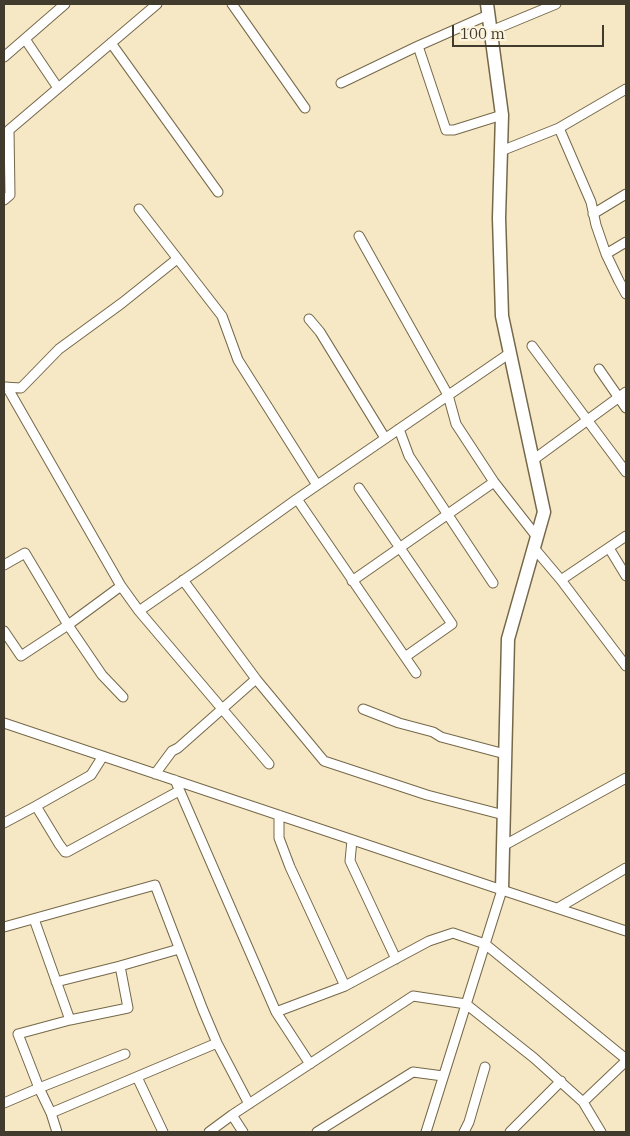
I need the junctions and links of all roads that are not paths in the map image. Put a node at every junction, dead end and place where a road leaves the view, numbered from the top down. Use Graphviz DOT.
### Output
graph roads {
  1 [pos="65,4"];
  2 [pos="156,4"];
  3 [pos="232,4"];
  4 [pos="556,4"];
  5 [pos="488,10"];
  6 [pos="491,31"];
  7 [pos="25,40"];
  8 [pos="111,43"];
  9 [pos="418,46"];
  10 [pos="4,57"];
  11 [pos="341,83"];
  12 [pos="58,88"];
  13 [pos="626,89"];
  14 [pos="305,108"];
  15 [pos="502,116"];
  16 [pos="6,127"];
  17 [pos="560,128"];
  18 [pos="501,151"];
  19 [pos="218,192"];
  20 [pos="626,194"];
  21 [pos="4,200"];
  22 [pos="139,209"];
  23 [pos="593,214"];
  24 [pos="359,236"];
  25 [pos="626,242"];
  26 [pos="606,254"];
  27 [pos="177,259"];
  28 [pos="626,294"];
  29 [pos="309,319"];
  30 [pos="532,346"];
  31 [pos="510,353"];
  32 [pos="599,369"];
  33 [pos="5,387"];
  34 [pos="622,395"];
  35 [pos="448,396"];
  36 [pos="626,408"];
  37 [pos="588,421"];
  38 [pos="399,429"];
  39 [pos="385,438"];
  40 [pos="533,460"];
  41 [pos="626,472"];
  42 [pos="494,482"];
  43 [pos="317,485"];
  44 [pos="359,488"];
  45 [pos="296,499"];
  46 [pos="447,514"];
  47 [pos="626,536"];
  48 [pos="536,542"];
  49 [pos="399,548"];
  50 [pos="609,548"];
  51 [pos="4,565"];
  52 [pos="626,576"];
  53 [pos="183,580"];
  54 [pos="561,580"];
  55 [pos="352,581"];
  56 [pos="493,583"];
  57 [pos="121,586"];
  58 [pos="139,611"];
  59 [pos="68,625"];
  60 [pos="4,630"];
  61 [pos="405,657"];
  62 [pos="626,666"];
  63 [pos="416,673"];
  64 [pos="256,680"];
  65 [pos="123,697"];
  66 [pos="222,709"];
  67 [pos="363,709"];
  68 [pos="4,723"];
  69 [pos="506,754"];
  70 [pos="103,756"];
  71 [pos="269,764"];
  72 [pos="155,774"];
  73 [pos="626,778"];
  74 [pos="175,780"];
  75 [pos="179,790"];
  76 [pos="36,806"];
  77 [pos="279,815"];
  78 [pos="504,815"];
  79 [pos="4,823"];
  80 [pos="352,840"];
  81 [pos="503,846"];
  82 [pos="626,868"];
  83 [pos="502,890"];
  84 [pos="558,908"];
  85 [pos="34,919"];
  86 [pos="4,927"];
  87 [pos="626,930"];
  88 [pos="485,944"];
  89 [pos="179,949"];
  90 [pos="396,959"];
  91 [pos="120,966"];
  92 [pos="56,982"];
  93 [pos="345,986"];
  94 [pos="466,1004"];
  95 [pos="276,1012"];
  96 [pos="70,1020"];
  97 [pos="217,1043"];
  98 [pos="125,1054"];
  99 [pos="626,1060"];
  100 [pos="310,1064"];
  101 [pos="486,1067"];
  102 [pos="444,1076"];
  103 [pos="137,1077"];
  104 [pos="560,1082"];
  105 [pos="39,1088"];
  106 [pos="583,1102"];
  107 [pos="4,1103"];
  108 [pos="249,1104"];
  109 [pos="51,1113"];
  110 [pos="232,1115"];
  111 [pos="57,1132"];
  112 [pos="163,1132"];
  113 [pos="209,1132"];
  114 [pos="243,1132"];
  115 [pos="317,1132"];
  116 [pos="426,1132"];
  117 [pos="464,1132"];
  118 [pos="510,1132"];
  119 [pos="601,1132"];
  1 -- 7 [label="street"];
  2 -- 8 [label="street"];
  3 -- 14 [label="street"];
  4 -- 6 [label="street"];
  5 -- 6 [label="street"];
  5 -- 9 [label="street"];
  6 -- 15 [label="street"];
  7 -- 10 [label="street"];
  7 -- 12 [label="street"];
  8 -- 12 [label="street"];
  8 -- 19 [label="street"];
  9 -- 11 [label="street"];
  9 -- 15 [label="street"];
  12 -- 16 [label="street"];
  13 -- 17 [label="street"];
  15 -- 18 [label="street"];
  16 -- 21 [label="street"];
  17 -- 18 [label="street"];
  17 -- 23 [label="street"];
  18 -- 31 [label="street"];
  20 -- 23 [label="street"];
  22 -- 27 [label="street"];
  23 -- 26 [label="street"];
  24 -- 35 [label="street"];
  25 -- 26 [label="street"];
  26 -- 28 [label="street"];
  27 -- 33 [label="street"];
  27 -- 43 [label="street"];
  29 -- 39 [label="street"];
  30 -- 37 [label="street"];
  31 -- 35 [label="street"];
  31 -- 40 [label="street"];
  32 -- 34 [label="street"];
  33 -- 57 [label="street"];
  34 -- 36 [label="street"];
  34 -- 37 [label="street"];
  35 -- 38 [label="street"];
  35 -- 42 [label="street"];
  37 -- 40 [label="street"];
  37 -- 41 [label="street"];
  38 -- 39 [label="street"];
  38 -- 46 [label="street"];
  39 -- 43 [label="street"];
  40 -- 48 [label="street"];
  42 -- 46 [label="street"];
  42 -- 48 [label="street"];
  43 -- 45 [label="street"];
  44 -- 49 [label="street"];
  45 -- 53 [label="street"];
  45 -- 55 [label="street"];
  46 -- 49 [label="street"];
  46 -- 56 [label="street"];
  47 -- 50 [label="street"];
  48 -- 54 [label="street"];
  48 -- 69 [label="street"];
  49 -- 55 [label="street"];
  49 -- 61 [label="street"];
  50 -- 52 [label="street"];
  50 -- 54 [label="street"];
  51 -- 59 [label="street"];
  53 -- 58 [label="street"];
  53 -- 64 [label="street"];
  54 -- 62 [label="street"];
  55 -- 61 [label="street"];
  57 -- 58 [label="street"];
  57 -- 59 [label="street"];
  58 -- 66 [label="street"];
  59 -- 60 [label="street"];
  59 -- 65 [label="street"];
  61 -- 63 [label="street"];
  64 -- 66 [label="street"];
  64 -- 78 [label="street"];
  66 -- 71 [label="street"];
  66 -- 72 [label="street"];
  67 -- 69 [label="street"];
  68 -- 70 [label="street"];
  69 -- 78 [label="street"];
  70 -- 72 [label="street"];
  70 -- 76 [label="street"];
  72 -- 74 [label="street"];
  73 -- 81 [label="street"];
  74 -- 75 [label="street"];
  74 -- 77 [label="street"];
  75 -- 76 [label="street"];
  75 -- 95 [label="street"];
  76 -- 79 [label="street"];
  77 -- 80 [label="street"];
  77 -- 93 [label="street"];
  78 -- 81 [label="street"];
  80 -- 83 [label="street"];
  80 -- 90 [label="street"];
  81 -- 83 [label="street"];
  82 -- 84 [label="street"];
  83 -- 84 [label="street"];
  83 -- 88 [label="street"];
  84 -- 87 [label="street"];
  85 -- 86 [label="street"];
  85 -- 89 [label="street"];
  85 -- 92 [label="street"];
  88 -- 90 [label="street"];
  88 -- 94 [label="street"];
  88 -- 99 [label="street"];
  89 -- 91 [label="street"];
  89 -- 97 [label="street"];
  90 -- 93 [label="street"];
  91 -- 92 [label="street"];
  91 -- 96 [label="street"];
  92 -- 96 [label="street"];
  93 -- 95 [label="street"];
  94 -- 100 [label="street"];
  94 -- 102 [label="street"];
  94 -- 104 [label="street"];
  95 -- 100 [label="street"];
  96 -- 105 [label="street"];
  97 -- 103 [label="street"];
  97 -- 108 [label="street"];
  98 -- 105 [label="street"];
  99 -- 106 [label="street"];
  100 -- 108 [label="street"];
  101 -- 117 [label="street"];
  102 -- 115 [label="street"];
  102 -- 116 [label="street"];
  103 -- 109 [label="street"];
  103 -- 112 [label="street"];
  104 -- 106 [label="street"];
  104 -- 118 [label="street"];
  105 -- 107 [label="street"];
  105 -- 109 [label="street"];
  106 -- 119 [label="street"];
  108 -- 110 [label="street"];
  109 -- 111 [label="street"];
  110 -- 113 [label="street"];
  110 -- 114 [label="street"];
}
